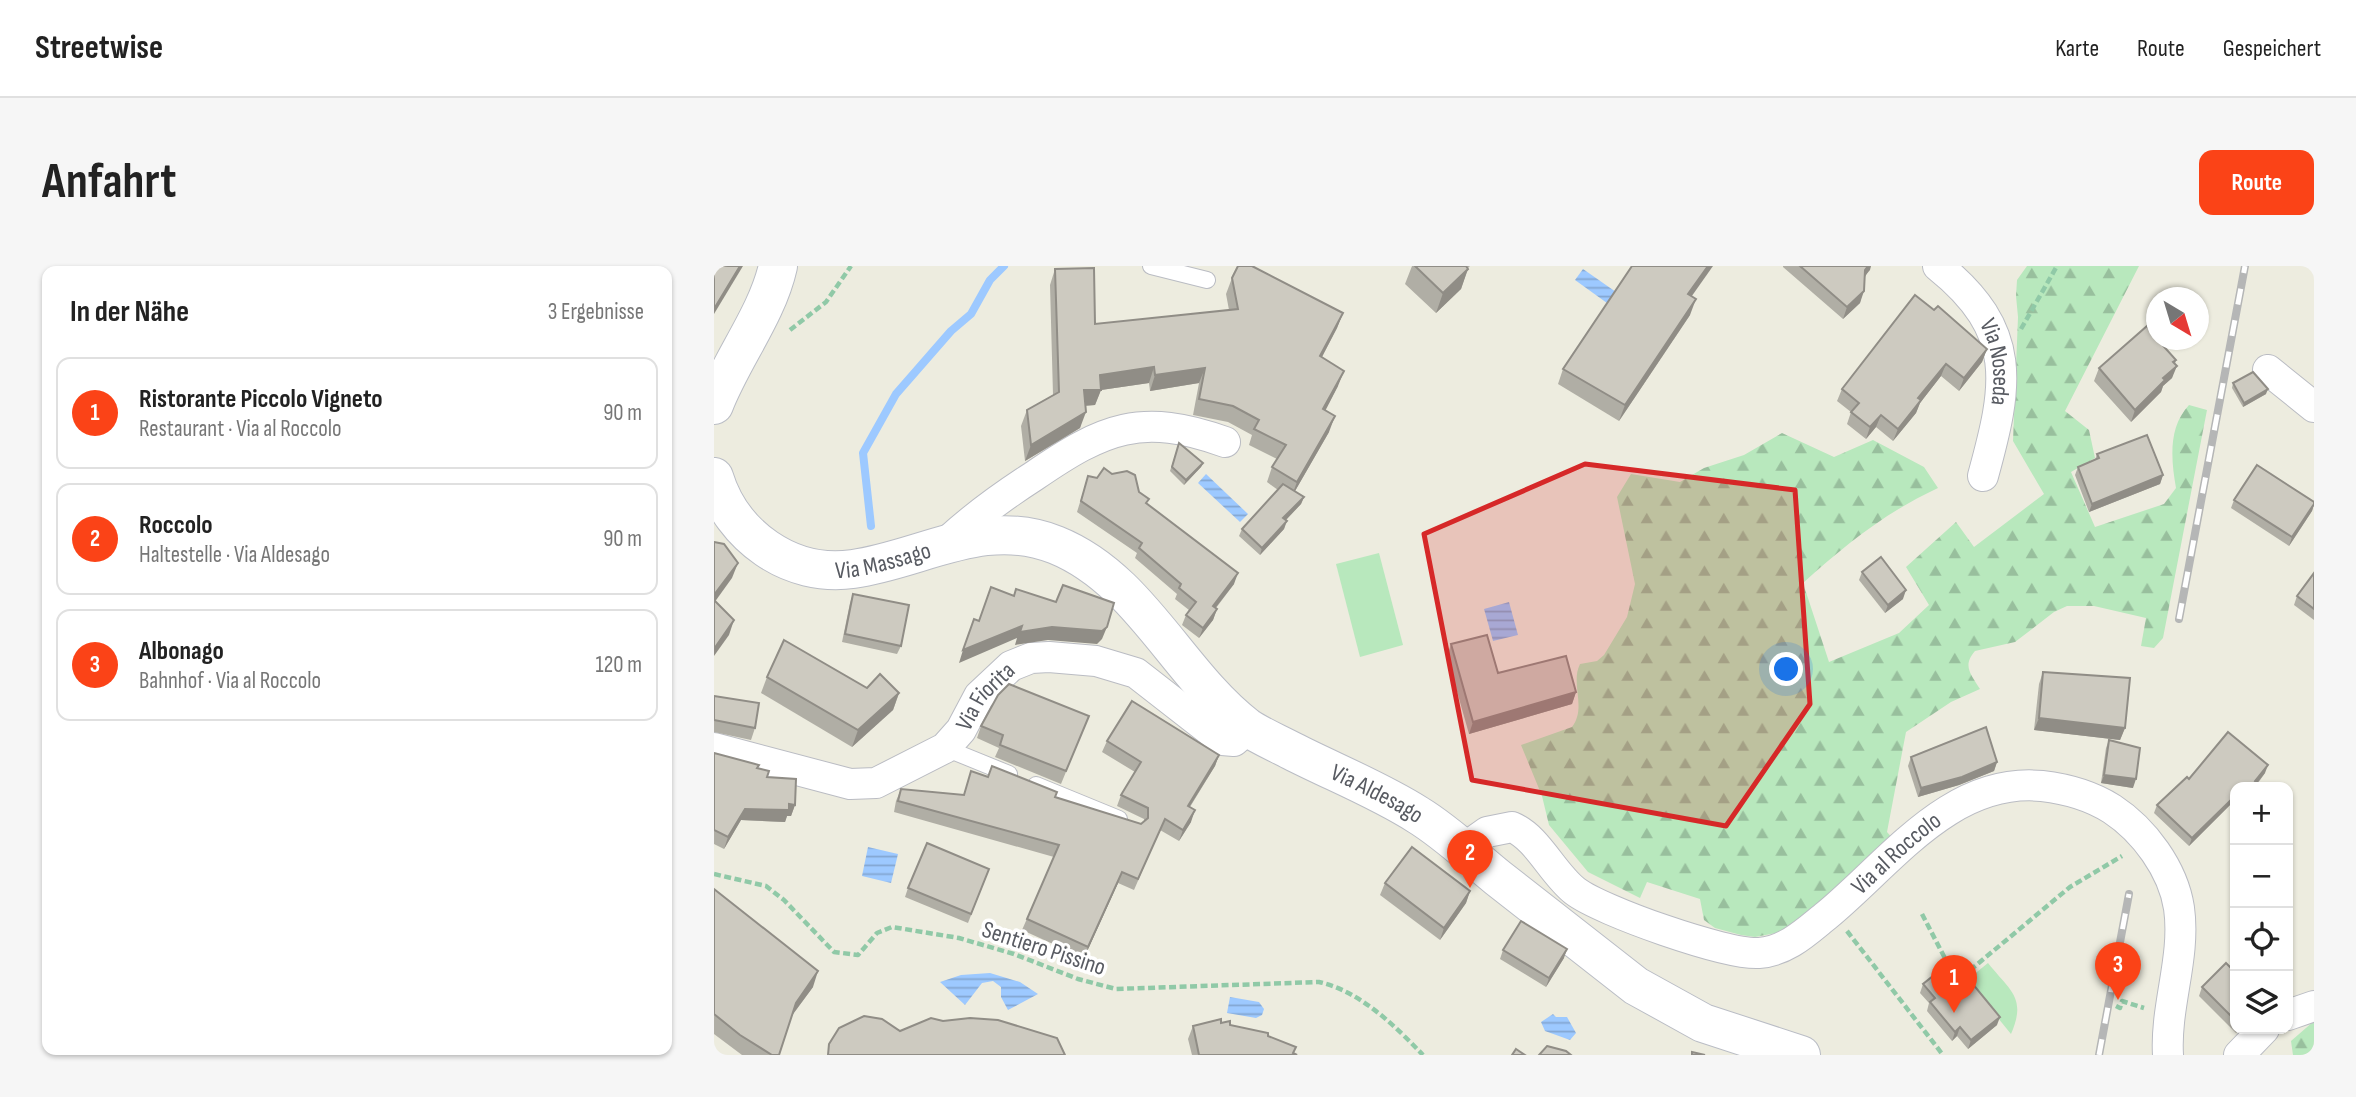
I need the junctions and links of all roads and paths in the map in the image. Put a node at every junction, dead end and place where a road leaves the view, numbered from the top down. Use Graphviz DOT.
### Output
graph roads {
  1 [pos="778,266"];
  2 [pos="851,266"];
  3 [pos="1151,266"];
  4 [pos="1938,266"];
  5 [pos="2057,266"];
  6 [pos="1207,280"];
  7 [pos="779,338"];
  8 [pos="2001,362"];
  9 [pos="2268,370"];
  10 [pos="714,405"];
  11 [pos="2314,407"];
  12 [pos="1225,442"];
  13 [pos="1983,476"];
  14 [pos="714,477"];
  15 [pos="948,541"];
  16 [pos="1086,560"];
  17 [pos="1249,728"];
  18 [pos="714,748"];
  19 [pos="945,748"];
  20 [pos="1135,825"];
  21 [pos="2146,842"];
  22 [pos="1463,849"];
  23 [pos="714,874"];
  24 [pos="1832,911"];
  25 [pos="1922,914"];
  26 [pos="2133,1004"];
  27 [pos="2116,1006"];
  28 [pos="2314,1006"];
  29 [pos="2293,1013"];
  30 [pos="2259,1034"];
  31 [pos="1423,1055"];
  32 [pos="1801,1055"];
  33 [pos="1943,1055"];
  34 [pos="2168,1055"];
  35 [pos="2239,1055"];
  1 -- 10 [label="street"];
  2 -- 7 [label="path"];
  3 -- 6 [label="lane"];
  4 -- 8 [label="street, Via Noseda"];
  5 -- 8 [label="path"];
  8 -- 13 [label="street, Via Noseda"];
  9 -- 11 [label="street"];
  12 -- 15 [label="street"];
  14 -- 15 [label="street, Via Massago"];
  15 -- 16 [label="street, Via Massago"];
  16 -- 17 [label="street, Via Aldesago"];
  17 -- 19 [label="street, Via Fiorita"];
  17 -- 22 [label="street, Via Aldesago"];
  18 -- 19 [label="street, Via Fiorita"];
  19 -- 20 [label="lane"];
  21 -- 24 [label="street, Via al Roccolo"];
  21 -- 25 [label="path"];
  21 -- 34 [label="street, Via al Roccolo"];
  22 -- 24 [label="street, Via al Roccolo"];
  22 -- 32 [label="street, Via Aldesago"];
  23 -- 31 [label="path, Sentiero Pissino"];
  24 -- 33 [label="path"];
  26 -- 27 [label="path"];
  28 -- 29 [label="street"];
  30 -- 35 [label="street"];
}
